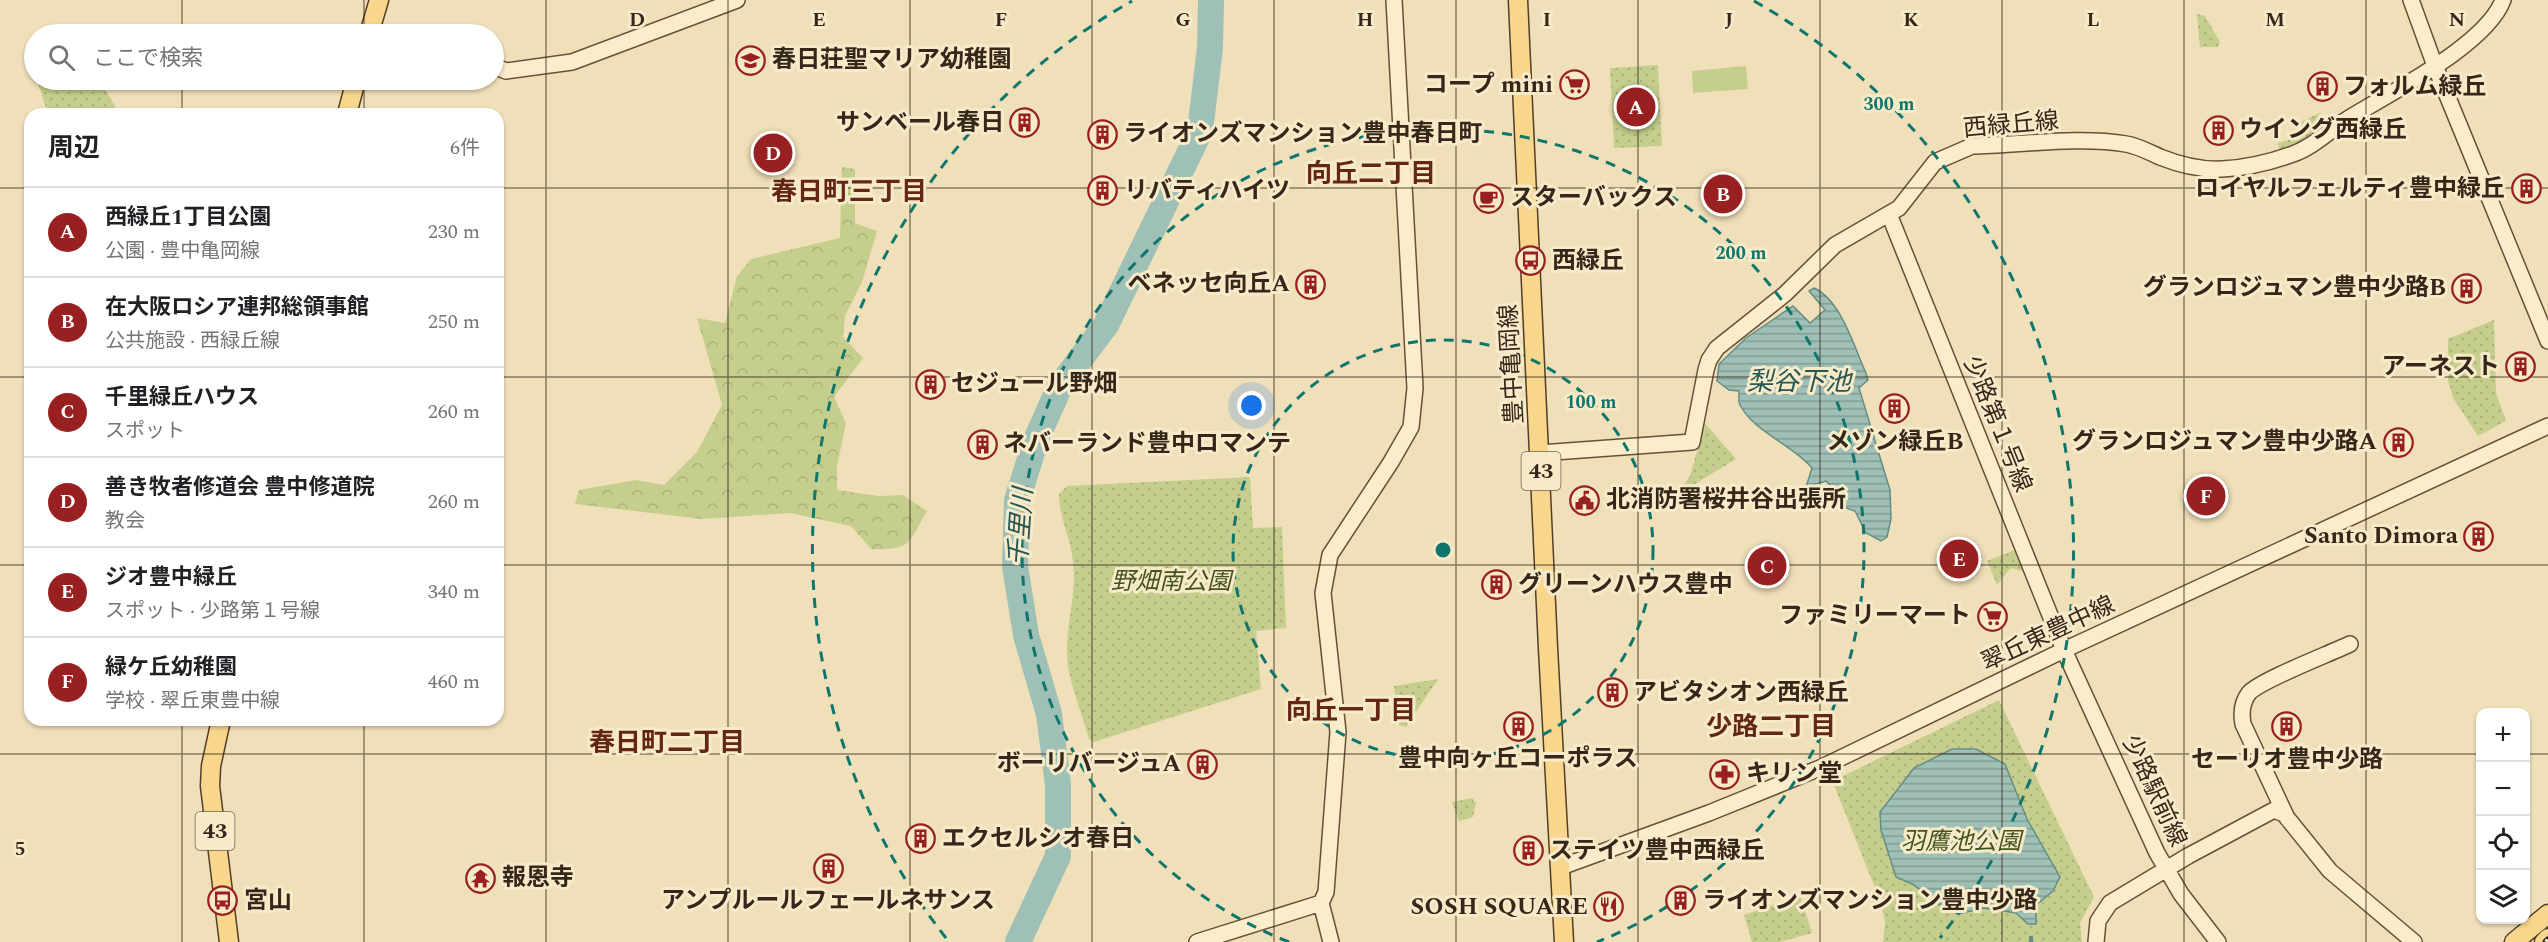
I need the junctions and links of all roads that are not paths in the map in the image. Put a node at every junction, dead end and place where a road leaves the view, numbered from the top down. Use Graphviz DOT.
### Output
graph roads {
  1 [pos="379,0"];
  2 [pos="737,0"];
  3 [pos="1394,0"];
  4 [pos="1518,0"];
  5 [pos="2411,0"];
  6 [pos="2503,0"];
  7 [pos="372,24"];
  8 [pos="2435,66"];
  9 [pos="504,70"];
  10 [pos="353,90"];
  11 [pos="349,108"];
  12 [pos="1889,214"];
  13 [pos="2548,341"];
  14 [pos="2548,426"];
  15 [pos="1540,453"];
  16 [pos="2350,645"];
  17 [pos="2064,650"];
  18 [pos="220,726"];
  19 [pos="2287,818"];
  20 [pos="1561,867"];
  21 [pos="2166,870"];
  22 [pos="1320,903"];
  23 [pos="2548,914"];
  24 [pos="2548,938"];
  25 [pos="229,942"];
  26 [pos="1197,942"];
  27 [pos="1331,942"];
  28 [pos="1564,942"];
  29 [pos="2096,942"];
  30 [pos="2218,942"];
  31 [pos="2414,942"];
  32 [pos="2514,942"];
  33 [pos="2544,942"];
  1 -- 7 [label="main road"];
  2 -- 9 [label="street"];
  3 -- 22 [label="street"];
  4 -- 15 [label="main road, 豊中亀岡線 / 43"];
  5 -- 8 [label="street"];
  6 -- 8 [label="street, 西緑丘線"];
  8 -- 12 [label="street, 西緑丘線"];
  8 -- 13 [label="street"];
  10 -- 11 [label="main road"];
  12 -- 15 [label="street, 西緑丘線"];
  12 -- 17 [label="street, 少路第１号線"];
  14 -- 17 [label="street, 翠丘東豊中線"];
  15 -- 20 [label="main road, 豊中亀岡線 / 43"];
  16 -- 19 [label="street"];
  17 -- 20 [label="street, 翠丘東豊中線"];
  17 -- 21 [label="street, 少路駅前線"];
  18 -- 25 [label="main road, 43"];
  19 -- 21 [label="street"];
  19 -- 31 [label="street"];
  20 -- 28 [label="main road, 豊中亀岡線 / 43"];
  21 -- 29 [label="street"];
  21 -- 30 [label="street, 少路駅前線"];
  22 -- 26 [label="street"];
  22 -- 27 [label="street"];
  23 -- 32 [label="main road"];
  24 -- 33 [label="main road"];
}
